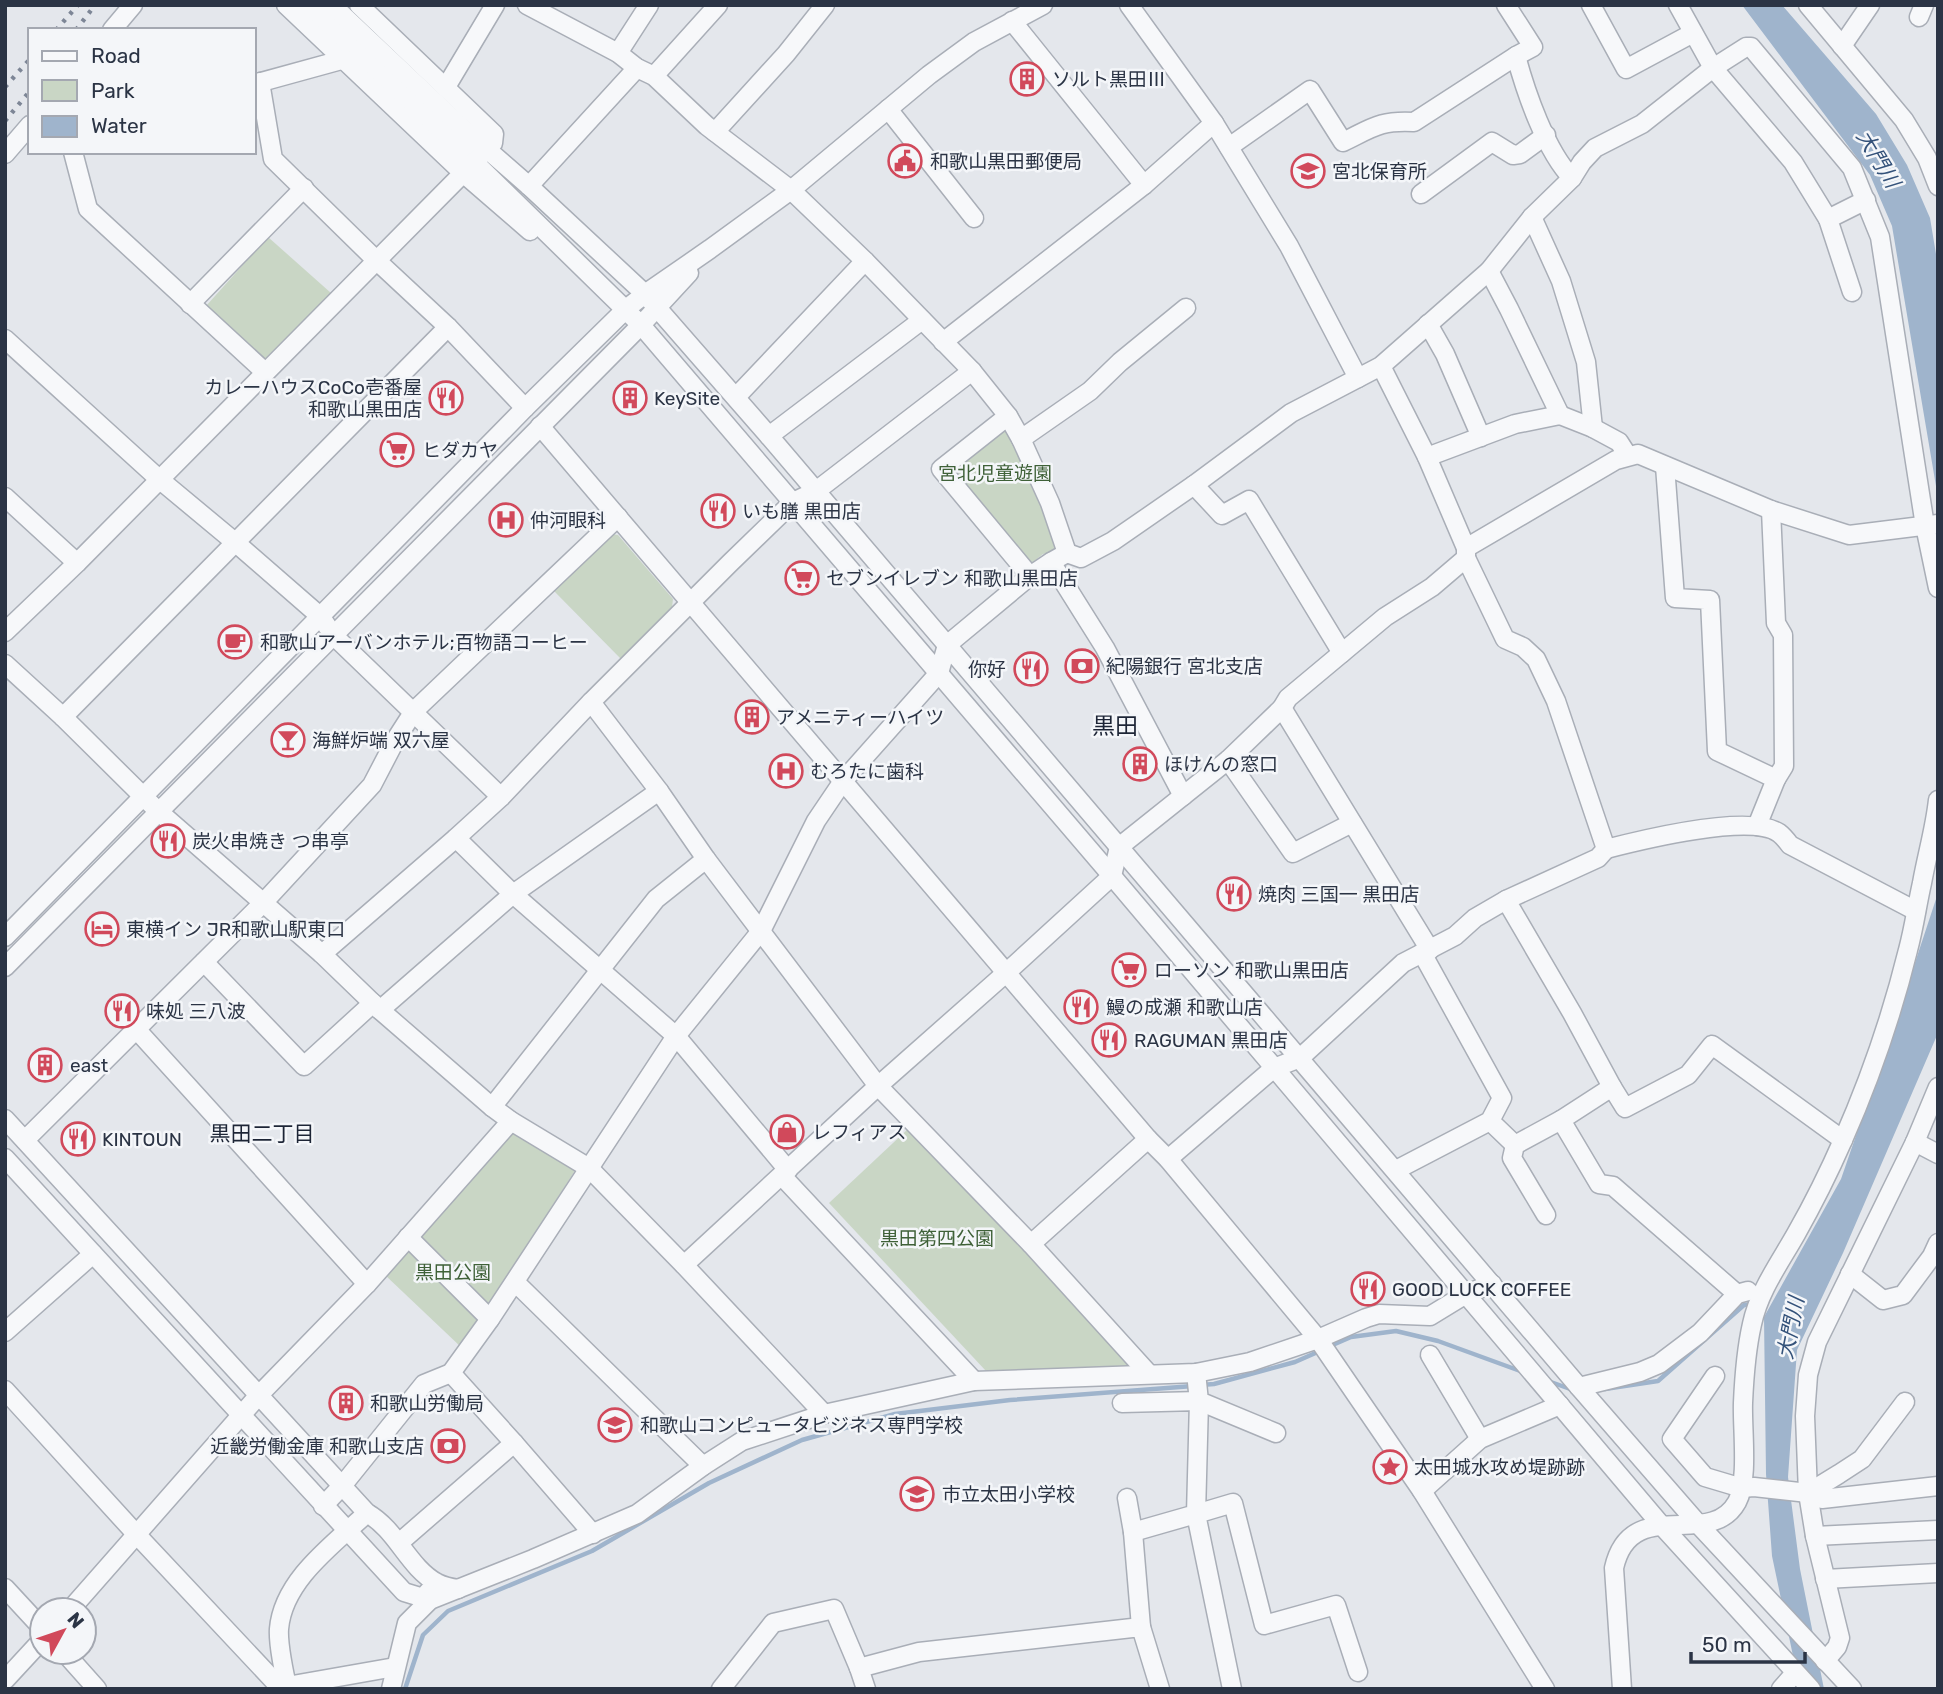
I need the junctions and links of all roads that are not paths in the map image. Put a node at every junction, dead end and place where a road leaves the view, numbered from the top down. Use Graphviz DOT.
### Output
graph roads {
  1 [pos="133,5"];
  2 [pos="286,5"];
  3 [pos="309,5"];
  4 [pos="332,5"];
  5 [pos="359,5"];
  6 [pos="527,5"];
  7 [pos="649,5"];
  8 [pos="718,5"];
  9 [pos="825,5"];
  10 [pos="1043,5"];
  11 [pos="1129,5"];
  12 [pos="1506,5"];
  13 [pos="1591,5"];
  14 [pos="1678,5"];
  15 [pos="1808,5"];
  16 [pos="1870,5"];
  17 [pos="487,8"];
  18 [pos="1012,15"];
  19 [pos="114,28"];
  20 [pos="1693,33"];
  21 [pos="1842,46"];
  22 [pos="618,53"];
  23 [pos="1516,56"];
  24 [pos="345,59"];
  25 [pos="637,68"];
  26 [pos="1713,68"];
  27 [pos="654,76"];
  28 [pos="257,83"];
  29 [pos="446,87"];
  30 [pos="888,109"];
  31 [pos="1214,123"];
  32 [pos="28,128"];
  33 [pos="715,132"];
  34 [pos="1546,135"];
  35 [pos="461,137"];
  36 [pos="17,145"];
  37 [pos="1228,147"];
  38 [pos="74,154"];
  39 [pos="475,161"];
  40 [pos="1572,178"];
  41 [pos="1144,185"];
  42 [pos="529,186"];
  43 [pos="1938,186"];
  44 [pos="304,188"];
  45 [pos="790,190"];
  46 [pos="1421,194"];
  47 [pos="1866,200"];
  48 [pos="1532,217"];
  49 [pos="974,218"];
  50 [pos="1828,219"];
  51 [pos="376,260"];
  52 [pos="865,261"];
  53 [pos="1489,271"];
  54 [pos="1852,292"];
  55 [pos="651,301"];
  56 [pos="190,304"];
  57 [pos="1186,308"];
  58 [pos="626,310"];
  59 [pos="922,320"];
  60 [pos="1428,324"];
  61 [pos="641,325"];
  62 [pos="448,327"];
  63 [pos="5,339"];
  64 [pos="943,341"];
  65 [pos="1381,366"];
  66 [pos="972,371"];
  67 [pos="265,372"];
  68 [pos="1358,378"];
  69 [pos="736,397"];
  70 [pos="525,408"];
  71 [pos="1008,415"];
  72 [pos="1560,415"];
  73 [pos="540,426"];
  74 [pos="1593,428"];
  75 [pos="769,436"];
  76 [pos="1481,437"];
  77 [pos="1021,439"];
  78 [pos="1628,456"];
  79 [pos="1427,457"];
  80 [pos="1665,466"];
  81 [pos="159,479"];
  82 [pos="1194,485"];
  83 [pos="816,491"];
  84 [pos="5,497"];
  85 [pos="793,502"];
  86 [pos="1771,510"];
  87 [pos="618,517"];
  88 [pos="1931,525"];
  89 [pos="236,543"];
  90 [pos="1067,553"];
  91 [pos="1466,553"];
  92 [pos="1051,562"];
  93 [pos="77,563"];
  94 [pos="1030,576"];
  95 [pos="1938,589"];
  96 [pos="691,603"];
  97 [pos="321,617"];
  98 [pos="5,632"];
  99 [pos="333,635"];
  100 [pos="947,645"];
  101 [pos="1342,653"];
  102 [pos="5,664"];
  103 [pos="939,673"];
  104 [pos="591,702"];
  105 [pos="1282,708"];
  106 [pos="414,711"];
  107 [pos="63,717"];
  108 [pos="1228,760"];
  109 [pos="1776,779"];
  110 [pos="843,781"];
  111 [pos="659,792"];
  112 [pos="1183,796"];
  113 [pos="143,797"];
  114 [pos="501,797"];
  115 [pos="1938,800"];
  116 [pos="158,811"];
  117 [pos="1352,823"];
  118 [pos="1757,826"];
  119 [pos="456,838"];
  120 [pos="1119,847"];
  121 [pos="1606,849"];
  122 [pos="706,859"];
  123 [pos="1112,876"];
  124 [pos="513,894"];
  125 [pos="1506,900"];
  126 [pos="264,902"];
  127 [pos="1916,911"];
  128 [pos="761,931"];
  129 [pos="5,937"];
  130 [pos="1426,951"];
  131 [pos="322,954"];
  132 [pos="204,962"];
  133 [pos="5,967"];
  134 [pos="600,972"];
  135 [pos="1007,972"];
  136 [pos="377,1006"];
  137 [pos="136,1029"];
  138 [pos="676,1036"];
  139 [pos="1300,1058"];
  140 [pos="1274,1068"];
  141 [pos="878,1086"];
  142 [pos="1612,1087"];
  143 [pos="1938,1087"];
  144 [pos="492,1107"];
  145 [pos="5,1119"];
  146 [pos="1561,1120"];
  147 [pos="511,1121"];
  148 [pos="1490,1121"];
  149 [pos="1148,1139"];
  150 [pos="24,1140"];
  151 [pos="1843,1140"];
  152 [pos="1915,1142"];
  153 [pos="1515,1145"];
  154 [pos="1938,1154"];
  155 [pos="5,1158"];
  156 [pos="1168,1159"];
  157 [pos="589,1168"];
  158 [pos="1396,1170"];
  159 [pos="785,1173"];
  160 [pos="1546,1215"];
  161 [pos="408,1237"];
  162 [pos="1938,1243"];
  163 [pos="1031,1244"];
  164 [pos="93,1254"];
  165 [pos="684,1265"];
  166 [pos="1850,1274"];
  167 [pos="515,1282"];
  168 [pos="367,1284"];
  169 [pos="1492,1284"];
  170 [pos="1762,1293"];
  171 [pos="1465,1294"];
  172 [pos="1737,1294"];
  173 [pos="490,1319"];
  174 [pos="5,1332"];
  175 [pos="1318,1339"];
  176 [pos="1430,1355"];
  177 [pos="451,1373"];
  178 [pos="1196,1373"];
  179 [pos="1149,1374"];
  180 [pos="1715,1376"];
  181 [pos="974,1381"];
  182 [pos="1579,1387"];
  183 [pos="5,1390"];
  184 [pos="260,1395"];
  185 [pos="1199,1401"];
  186 [pos="1905,1402"];
  187 [pos="1122,1404"];
  188 [pos="1560,1405"];
  189 [pos="824,1414"];
  190 [pos="243,1415"];
  191 [pos="1276,1433"];
  192 [pos="1480,1439"];
  193 [pos="514,1443"];
  194 [pos="703,1466"];
  195 [pos="342,1486"];
  196 [pos="1938,1486"];
  197 [pos="1748,1488"];
  198 [pos="1422,1491"];
  199 [pos="1805,1493"];
  200 [pos="1127,1498"];
  201 [pos="323,1506"];
  202 [pos="367,1513"];
  203 [pos="1196,1514"];
  204 [pos="1699,1525"];
  205 [pos="1662,1526"];
  206 [pos="1938,1530"];
  207 [pos="347,1532"];
  208 [pos="1133,1532"];
  209 [pos="593,1534"];
  210 [pos="137,1535"];
  211 [pos="1815,1536"];
  212 [pos="399,1543"];
  213 [pos="423,1572"];
  214 [pos="1938,1573"];
  215 [pos="1825,1579"];
  216 [pos="5,1588"];
  217 [pos="458,1589"];
  218 [pos="404,1592"];
  219 [pos="83,1596"];
  220 [pos="430,1600"];
  221 [pos="28,1613"];
  222 [pos="407,1623"];
  223 [pos="1141,1627"];
  224 [pos="28,1655"];
  225 [pos="1825,1661"];
  226 [pos="76,1666"];
  227 [pos="395,1667"];
  228 [pos="859,1668"];
  229 [pos="1358,1672"];
  230 [pos="1796,1673"];
  231 [pos="5,1680"];
  232 [pos="288,1688"];
  233 [pos="97,1689"];
  234 [pos="391,1689"];
  235 [pos="721,1689"];
  236 [pos="866,1689"];
  237 [pos="1160,1689"];
  238 [pos="1232,1689"];
  239 [pos="1545,1689"];
  240 [pos="1622,1689"];
  241 [pos="1781,1689"];
  242 [pos="1811,1689"];
  243 [pos="1852,1689"];
  1 -- 19 [label="street"];
  2 -- 24 [label="street"];
  3 -- 35 [label="street"];
  4 -- 35 [label="street"];
  5 -- 29 [label="street"];
  6 -- 22 [label="street"];
  7 -- 22 [label="street"];
  8 -- 27 [label="street"];
  9 -- 33 [label="street"];
  10 -- 18 [label="street"];
  11 -- 31 [label="street"];
  12 -- 23 [label="street"];
  13 -- 20 [label="street"];
  14 -- 20 [label="street"];
  15 -- 21 [label="street"];
  16 -- 21 [label="street"];
  17 -- 29 [label="street"];
  18 -- 30 [label="street"];
  18 -- 41 [label="street"];
  20 -- 26 [label="street"];
  21 -- 43 [label="street"];
  22 -- 25 [label="street"];
  23 -- 34 [label="street"];
  23 -- 37 [label="street"];
  24 -- 28 [label="street"];
  24 -- 39 [label="street"];
  25 -- 27 [label="street"];
  25 -- 42 [label="street"];
  26 -- 40 [label="street"];
  26 -- 47 [label="street"];
  26 -- 50 [label="street"];
  27 -- 33 [label="street"];
  28 -- 44 [label="street"];
  29 -- 39 [label="street"];
  30 -- 45 [label="street"];
  30 -- 49 [label="street"];
  31 -- 37 [label="street"];
  31 -- 41 [label="street"];
  32 -- 36 [label="street"];
  33 -- 45 [label="street"];
  34 -- 40 [label="street"];
  34 -- 46 [label="street"];
  35 -- 39 [label="street"];
  37 -- 68 [label="street"];
  38 -- 56 [label="street"];
  39 -- 42 [label="street"];
  39 -- 51 [label="street"];
  39 -- 58 [label="street"];
  40 -- 48 [label="street"];
  41 -- 64 [label="street"];
  42 -- 55 [label="street"];
  44 -- 51 [label="street"];
  44 -- 56 [label="street"];
  45 -- 52 [label="street"];
  45 -- 55 [label="street"];
  47 -- 50 [label="street"];
  47 -- 88 [label="street"];
  48 -- 53 [label="street"];
  48 -- 74 [label="street"];
  50 -- 54 [label="street"];
  51 -- 62 [label="street"];
  51 -- 67 [label="street"];
  52 -- 59 [label="street"];
  52 -- 69 [label="street"];
  53 -- 60 [label="street"];
  53 -- 72 [label="street"];
  55 -- 58 [label="street"];
  55 -- 61 [label="street"];
  55 -- 69 [label="street"];
  56 -- 67 [label="street"];
  57 -- 77 [label="street"];
  58 -- 61 [label="street"];
  58 -- 70 [label="street"];
  59 -- 64 [label="street"];
  59 -- 75 [label="street"];
  60 -- 65 [label="street"];
  60 -- 76 [label="street"];
  61 -- 73 [label="street"];
  61 -- 85 [label="street"];
  62 -- 70 [label="street"];
  62 -- 89 [label="street"];
  63 -- 81 [label="street"];
  64 -- 66 [label="street"];
  65 -- 68 [label="street"];
  65 -- 79 [label="street"];
  66 -- 71 [label="street"];
  66 -- 83 [label="street"];
  67 -- 81 [label="street"];
  68 -- 82 [label="street"];
  69 -- 75 [label="street"];
  70 -- 97 [label="street"];
  71 -- 77 [label="street"];
  71 -- 94 [label="street"];
  72 -- 74 [label="street"];
  72 -- 76 [label="street"];
  73 -- 87 [label="street"];
  73 -- 99 [label="street"];
  74 -- 78 [label="street"];
  75 -- 83 [label="street"];
  76 -- 79 [label="street"];
  77 -- 90 [label="street"];
  78 -- 80 [label="street"];
  78 -- 91 [label="street"];
  79 -- 91 [label="street"];
  80 -- 86 [label="street"];
  80 -- 109 [label="street"];
  81 -- 89 [label="street"];
  81 -- 93 [label="street"];
  82 -- 90 [label="street"];
  82 -- 101 [label="street"];
  83 -- 85 [label="street"];
  83 -- 100 [label="street"];
  84 -- 93 [label="street"];
  85 -- 96 [label="street"];
  85 -- 103 [label="street"];
  86 -- 88 [label="street"];
  86 -- 109 [label="street"];
  87 -- 96 [label="street"];
  87 -- 106 [label="street"];
  88 -- 95 [label="street"];
  89 -- 97 [label="street"];
  89 -- 107 [label="street"];
  90 -- 92 [label="street"];
  91 -- 101 [label="street"];
  91 -- 121 [label="street"];
  92 -- 94 [label="street"];
  92 -- 112 [label="street"];
  93 -- 98 [label="street"];
  94 -- 100 [label="street"];
  96 -- 104 [label="street"];
  96 -- 110 [label="street"];
  97 -- 99 [label="street"];
  97 -- 113 [label="street"];
  99 -- 106 [label="street"];
  99 -- 116 [label="street"];
  100 -- 103 [label="street"];
  100 -- 120 [label="street"];
  101 -- 105 [label="street"];
  102 -- 107 [label="street"];
  103 -- 110 [label="street"];
  103 -- 123 [label="street"];
  104 -- 111 [label="street"];
  104 -- 114 [label="street"];
  105 -- 108 [label="street"];
  105 -- 117 [label="street"];
  106 -- 114 [label="street"];
  106 -- 126 [label="street"];
  107 -- 113 [label="street"];
  108 -- 112 [label="street"];
  108 -- 117 [label="street"];
  109 -- 118 [label="street"];
  110 -- 128 [label="street"];
  110 -- 135 [label="street"];
  111 -- 122 [label="street"];
  111 -- 124 [label="street"];
  112 -- 120 [label="street"];
  113 -- 116 [label="street"];
  113 -- 129 [label="street"];
  114 -- 119 [label="street"];
  115 -- 127 [label="street"];
  116 -- 126 [label="street"];
  116 -- 133 [label="street"];
  117 -- 130 [label="street"];
  118 -- 121 [label="street"];
  118 -- 127 [label="street"];
  119 -- 124 [label="street"];
  119 -- 131 [label="street"];
  120 -- 123 [label="street"];
  120 -- 139 [label="street"];
  121 -- 125 [label="street"];
  122 -- 128 [label="street"];
  122 -- 134 [label="street"];
  123 -- 135 [label="street"];
  123 -- 140 [label="street"];
  124 -- 134 [label="street"];
  124 -- 136 [label="street"];
  125 -- 130 [label="street"];
  125 -- 142 [label="street"];
  126 -- 131 [label="street"];
  126 -- 132 [label="street"];
  127 -- 151 [label="street"];
  128 -- 138 [label="street"];
  128 -- 141 [label="street"];
  130 -- 139 [label="street"];
  130 -- 148 [label="street"];
  131 -- 136 [label="street"];
  132 -- 136 [label="street"];
  132 -- 137 [label="street"];
  134 -- 138 [label="street"];
  134 -- 144 [label="street"];
  135 -- 141 [label="street"];
  135 -- 149 [label="street"];
  136 -- 144 [label="street"];
  137 -- 150 [label="street"];
  137 -- 168 [label="street"];
  138 -- 157 [label="street"];
  138 -- 159 [label="street"];
  139 -- 140 [label="street"];
  139 -- 158 [label="street"];
  140 -- 156 [label="street"];
  140 -- 171 [label="street"];
  141 -- 159 [label="street"];
  141 -- 163 [label="street"];
  142 -- 146 [label="street"];
  142 -- 151 [label="street"];
  143 -- 152 [label="street"];
  144 -- 147 [label="street"];
  145 -- 150 [label="street"];
  146 -- 153 [label="street"];
  146 -- 172 [label="street"];
  147 -- 157 [label="street"];
  147 -- 161 [label="street"];
  148 -- 153 [label="street"];
  148 -- 158 [label="street"];
  149 -- 156 [label="street"];
  149 -- 163 [label="street"];
  150 -- 184 [label="street"];
  151 -- 170 [label="street"];
  152 -- 154 [label="street"];
  152 -- 166 [label="street"];
  153 -- 160 [label="street"];
  155 -- 164 [label="street"];
  156 -- 175 [label="street"];
  157 -- 165 [label="street"];
  157 -- 167 [label="street"];
  158 -- 169 [label="street"];
  159 -- 165 [label="street"];
  159 -- 181 [label="street"];
  161 -- 168 [label="street"];
  161 -- 173 [label="street"];
  162 -- 166 [label="street"];
  163 -- 179 [label="street"];
  164 -- 174 [label="street"];
  164 -- 190 [label="street"];
  165 -- 189 [label="street"];
  166 -- 199 [label="street"];
  167 -- 173 [label="street"];
  167 -- 194 [label="street"];
  168 -- 184 [label="street"];
  169 -- 171 [label="street"];
  169 -- 182 [label="street"];
  170 -- 172 [label="street"];
  170 -- 197 [label="street"];
  171 -- 175 [label="street"];
  171 -- 188 [label="street"];
  172 -- 182 [label="street"];
  173 -- 177 [label="street"];
  175 -- 178 [label="street"];
  175 -- 198 [label="street"];
  176 -- 192 [label="street"];
  177 -- 193 [label="street"];
  177 -- 195 [label="street"];
  178 -- 179 [label="street"];
  178 -- 185 [label="street"];
  179 -- 181 [label="street"];
  180 -- 197 [label="street"];
  181 -- 189 [label="street"];
  182 -- 204 [label="street"];
  183 -- 210 [label="street"];
  184 -- 190 [label="street"];
  184 -- 195 [label="street"];
  185 -- 187 [label="street"];
  185 -- 191 [label="street"];
  185 -- 203 [label="street"];
  186 -- 199 [label="street"];
  188 -- 192 [label="street"];
  188 -- 205 [label="street"];
  189 -- 194 [label="street"];
  190 -- 201 [label="street"];
  190 -- 210 [label="street"];
  192 -- 198 [label="street"];
  193 -- 209 [label="street"];
  193 -- 212 [label="street"];
  194 -- 209 [label="street"];
  195 -- 201 [label="street"];
  195 -- 202 [label="street"];
  196 -- 199 [label="street"];
  197 -- 199 [label="street"];
  197 -- 204 [label="street"];
  198 -- 239 [label="street"];
  199 -- 211 [label="street"];
  200 -- 208 [label="street"];
  201 -- 207 [label="street"];
  202 -- 207 [label="street"];
  202 -- 212 [label="street"];
  203 -- 208 [label="street"];
  203 -- 229 [label="street"];
  203 -- 238 [label="street"];
  204 -- 205 [label="street"];
  204 -- 225 [label="street"];
  205 -- 230 [label="street"];
  205 -- 240 [label="street"];
  206 -- 211 [label="street"];
  207 -- 218 [label="street"];
  207 -- 232 [label="street"];
  208 -- 223 [label="street"];
  209 -- 217 [label="street"];
  210 -- 219 [label="street"];
  210 -- 232 [label="street"];
  211 -- 215 [label="street"];
  212 -- 213 [label="street"];
  213 -- 217 [label="street"];
  213 -- 220 [label="street"];
  214 -- 215 [label="street"];
  215 -- 225 [label="street"];
  216 -- 221 [label="street"];
  217 -- 220 [label="street"];
  218 -- 220 [label="street"];
  218 -- 222 [label="street"];
  220 -- 222 [label="street"];
  222 -- 227 [label="street"];
  223 -- 228 [label="street"];
  223 -- 237 [label="street"];
  224 -- 231 [label="street"];
  225 -- 243 [label="street"];
  226 -- 233 [label="street"];
  227 -- 232 [label="street"];
  227 -- 234 [label="street"];
  228 -- 235 [label="street"];
  228 -- 236 [label="street"];
  230 -- 241 [label="street"];
  230 -- 242 [label="street"];
}
